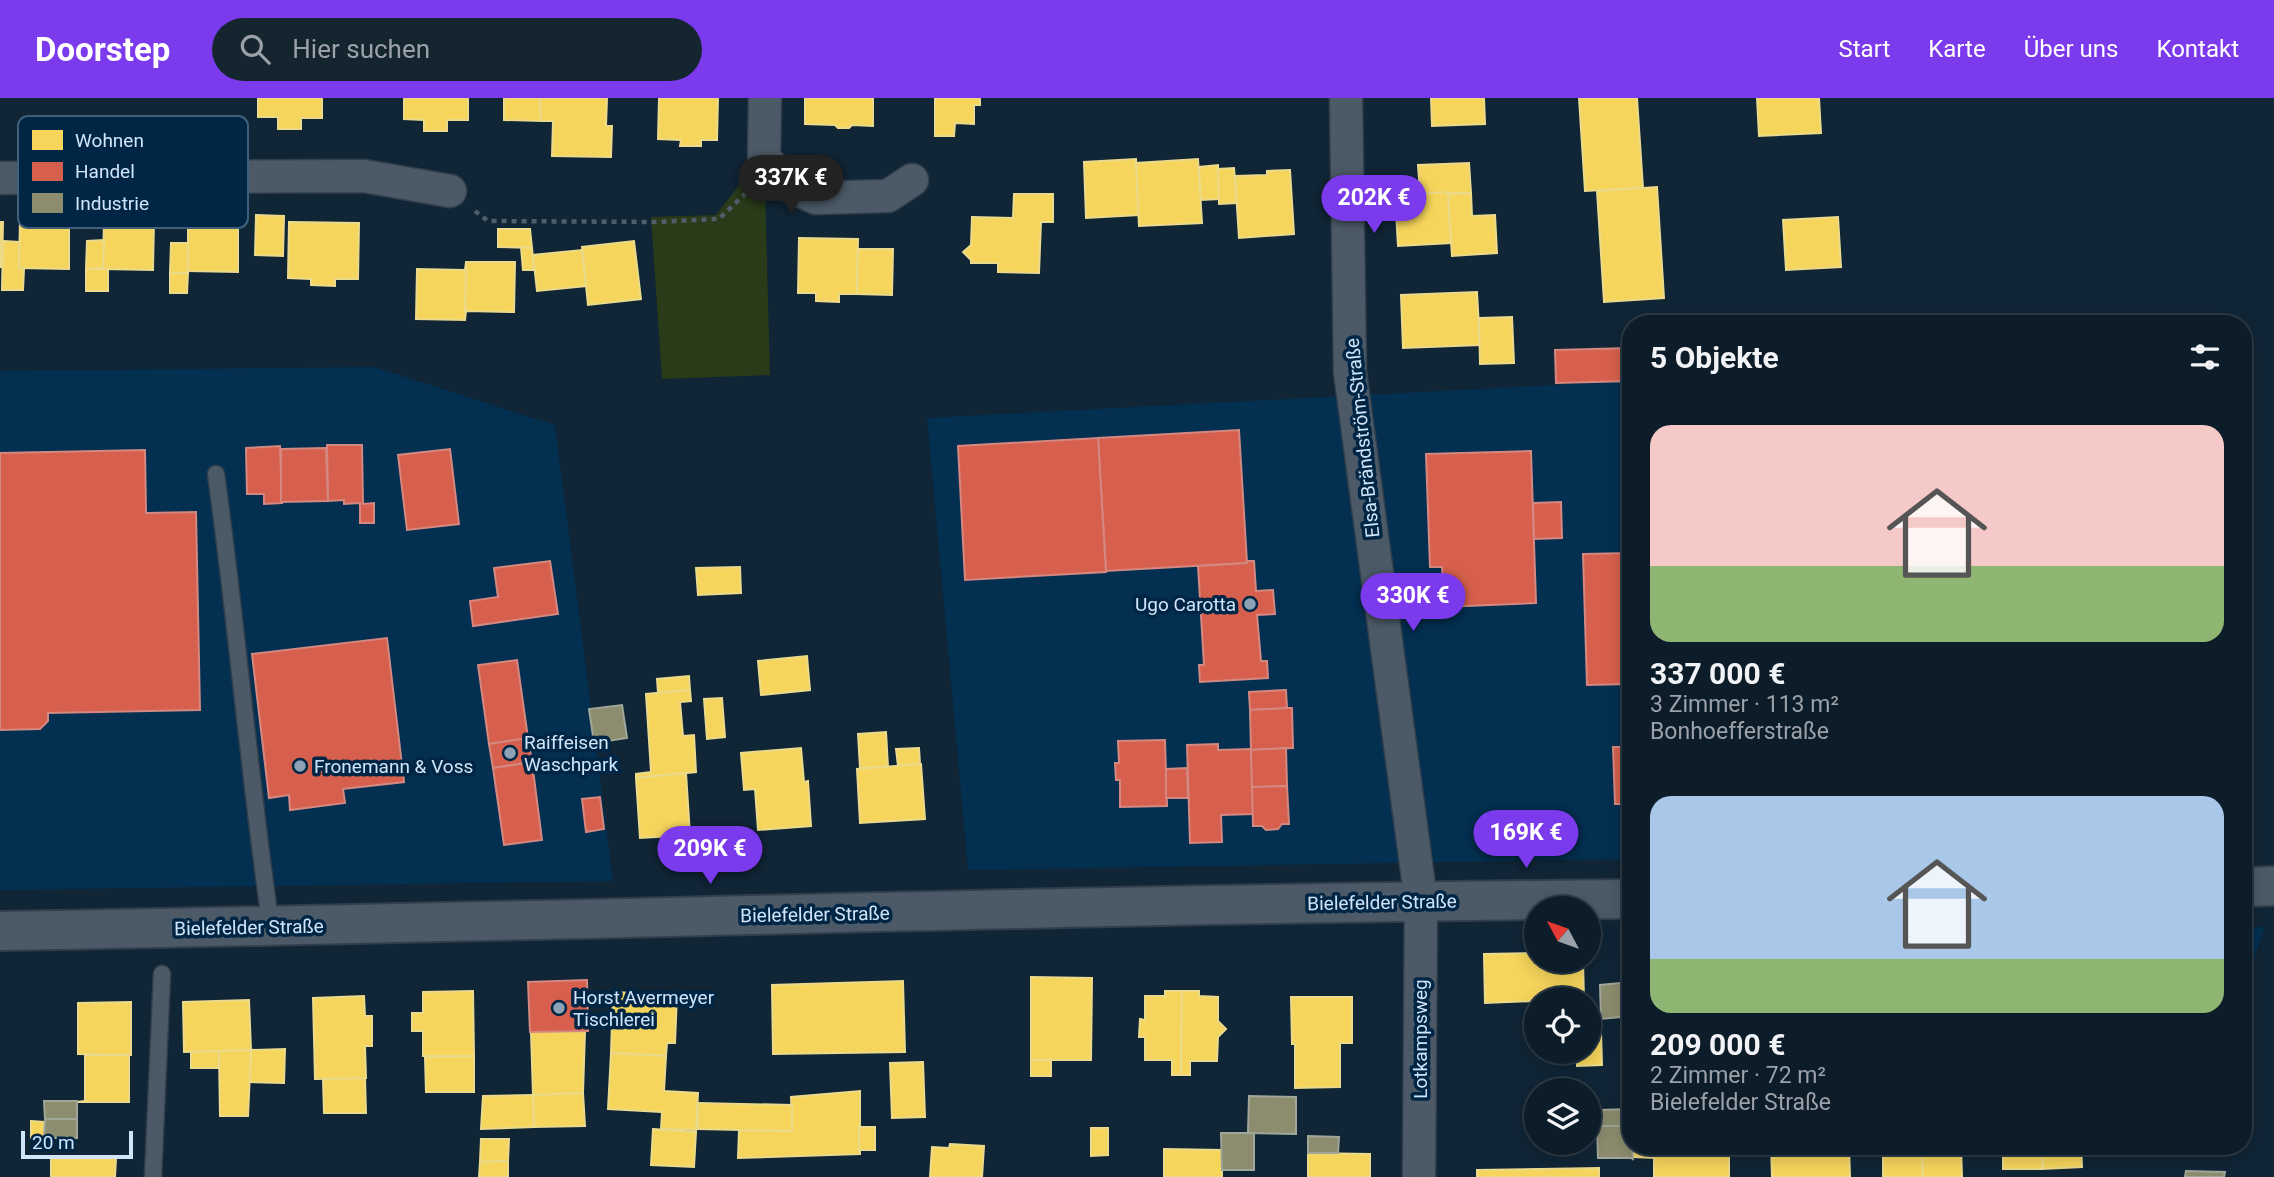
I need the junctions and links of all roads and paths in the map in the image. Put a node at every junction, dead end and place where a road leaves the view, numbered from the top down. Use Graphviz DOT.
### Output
graph roads {
  1 [pos="765,98"];
  2 [pos="1346,98"];
  3 [pos="774,170"];
  4 [pos="248,177"];
  5 [pos="0,178"];
  6 [pos="18,178"];
  7 [pos="912,180"];
  8 [pos="450,191"];
  9 [pos="216,474"];
  10 [pos="2274,886"];
  11 [pos="2252,887"];
  12 [pos="1622,899"];
  13 [pos="1421,901"];
  14 [pos="271,927"];
  15 [pos="0,931"];
  16 [pos="162,974"];
  17 [pos="153,1177"];
  18 [pos="1419,1177"];
  1 -- 3 [label="street"];
  2 -- 13 [label="street, Elsa-Brändström-Straße"];
  3 -- 7 [label="street"];
  3 -- 8 [label="path"];
  4 -- 8 [label="street"];
  5 -- 6 [label="street"];
  9 -- 14 [label="lane"];
  10 -- 11 [label="street"];
  12 -- 13 [label="street, Bielefelder Straße"];
  13 -- 14 [label="street, Bielefelder Straße"];
  13 -- 18 [label="street, Lotkampsweg"];
  14 -- 15 [label="street, Bielefelder Straße"];
  16 -- 17 [label="lane"];
}
